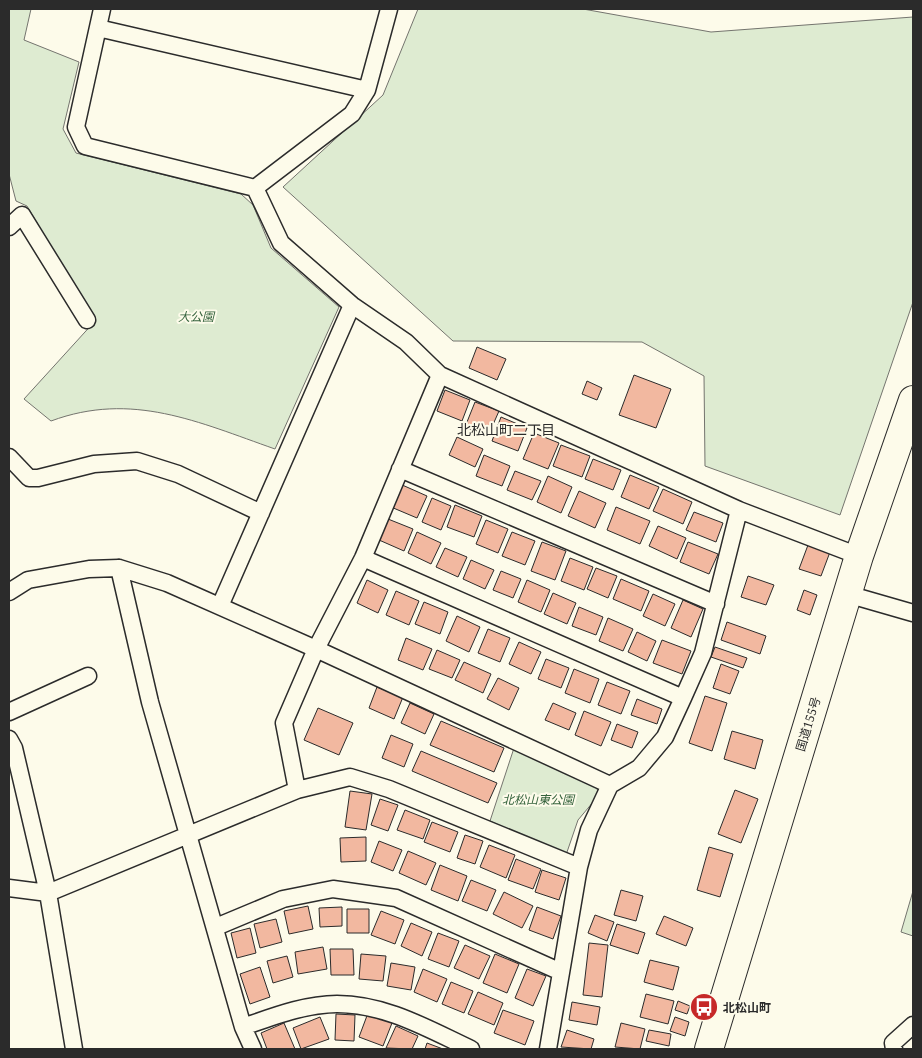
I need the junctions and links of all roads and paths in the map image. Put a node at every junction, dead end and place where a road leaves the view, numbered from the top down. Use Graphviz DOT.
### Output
graph roads {
  1 [pos="102,9"];
  2 [pos="389,9"];
  3 [pos="98,28"];
  4 [pos="368,90"];
  5 [pos="255,188"];
  6 [pos="9,227"];
  7 [pos="352,305"];
  8 [pos="87,320"];
  9 [pos="440,375"];
  10 [pos="913,400"];
  11 [pos="9,457"];
  12 [pos="400,469"];
  13 [pos="739,510"];
  14 [pos="261,513"];
  15 [pos="859,556"];
  16 [pos="363,558"];
  17 [pos="119,568"];
  18 [pos="9,592"];
  19 [pos="847,594"];
  20 [pos="716,604"];
  21 [pos="220,606"];
  22 [pos="913,613"];
  23 [pos="316,649"];
  24 [pos="88,676"];
  25 [pos="683,698"];
  26 [pos="9,712"];
  27 [pos="9,739"];
  28 [pos="610,785"];
  29 [pos="297,790"];
  30 [pos="188,835"];
  31 [pos="579,867"];
  32 [pos="9,888"];
  33 [pos="48,893"];
  34 [pos="216,927"];
  35 [pos="561,972"];
  36 [pos="913,1025"];
  37 [pos="243,1027"];
  38 [pos="74,1049"];
  39 [pos="253,1049"];
  40 [pos="471,1049"];
  41 [pos="548,1049"];
  42 [pos="710,1049"];
  43 [pos="894,1049"];
  1 -- 3 [label="street"];
  2 -- 4 [label="street"];
  3 -- 4 [label="street"];
  3 -- 5 [label="street"];
  4 -- 5 [label="street"];
  5 -- 7 [label="street"];
  6 -- 8 [label="street"];
  7 -- 9 [label="street"];
  7 -- 14 [label="street"];
  9 -- 12 [label="street"];
  9 -- 13 [label="street"];
  10 -- 15 [label="highway, 国道155号"];
  11 -- 14 [label="street"];
  12 -- 16 [label="street"];
  12 -- 20 [label="street"];
  13 -- 15 [label="street"];
  13 -- 20 [label="street"];
  14 -- 21 [label="street"];
  15 -- 19 [label="highway, 国道155号"];
  16 -- 23 [label="street"];
  16 -- 25 [label="street"];
  17 -- 18 [label="street"];
  17 -- 21 [label="street"];
  17 -- 30 [label="street"];
  19 -- 22 [label="street"];
  19 -- 42 [label="highway, 国道155号"];
  20 -- 25 [label="street"];
  21 -- 23 [label="street"];
  23 -- 28 [label="street"];
  23 -- 29 [label="street"];
  24 -- 26 [label="street"];
  25 -- 28 [label="street"];
  27 -- 33 [label="street"];
  28 -- 31 [label="street"];
  29 -- 30 [label="street"];
  29 -- 31 [label="street"];
  30 -- 33 [label="street"];
  30 -- 34 [label="street"];
  31 -- 35 [label="street"];
  32 -- 33 [label="street"];
  33 -- 38 [label="street"];
  34 -- 35 [label="street"];
  34 -- 37 [label="street"];
  35 -- 41 [label="street"];
  36 -- 43 [label="street"];
  37 -- 39 [label="street"];
  37 -- 40 [label="street"];
}
